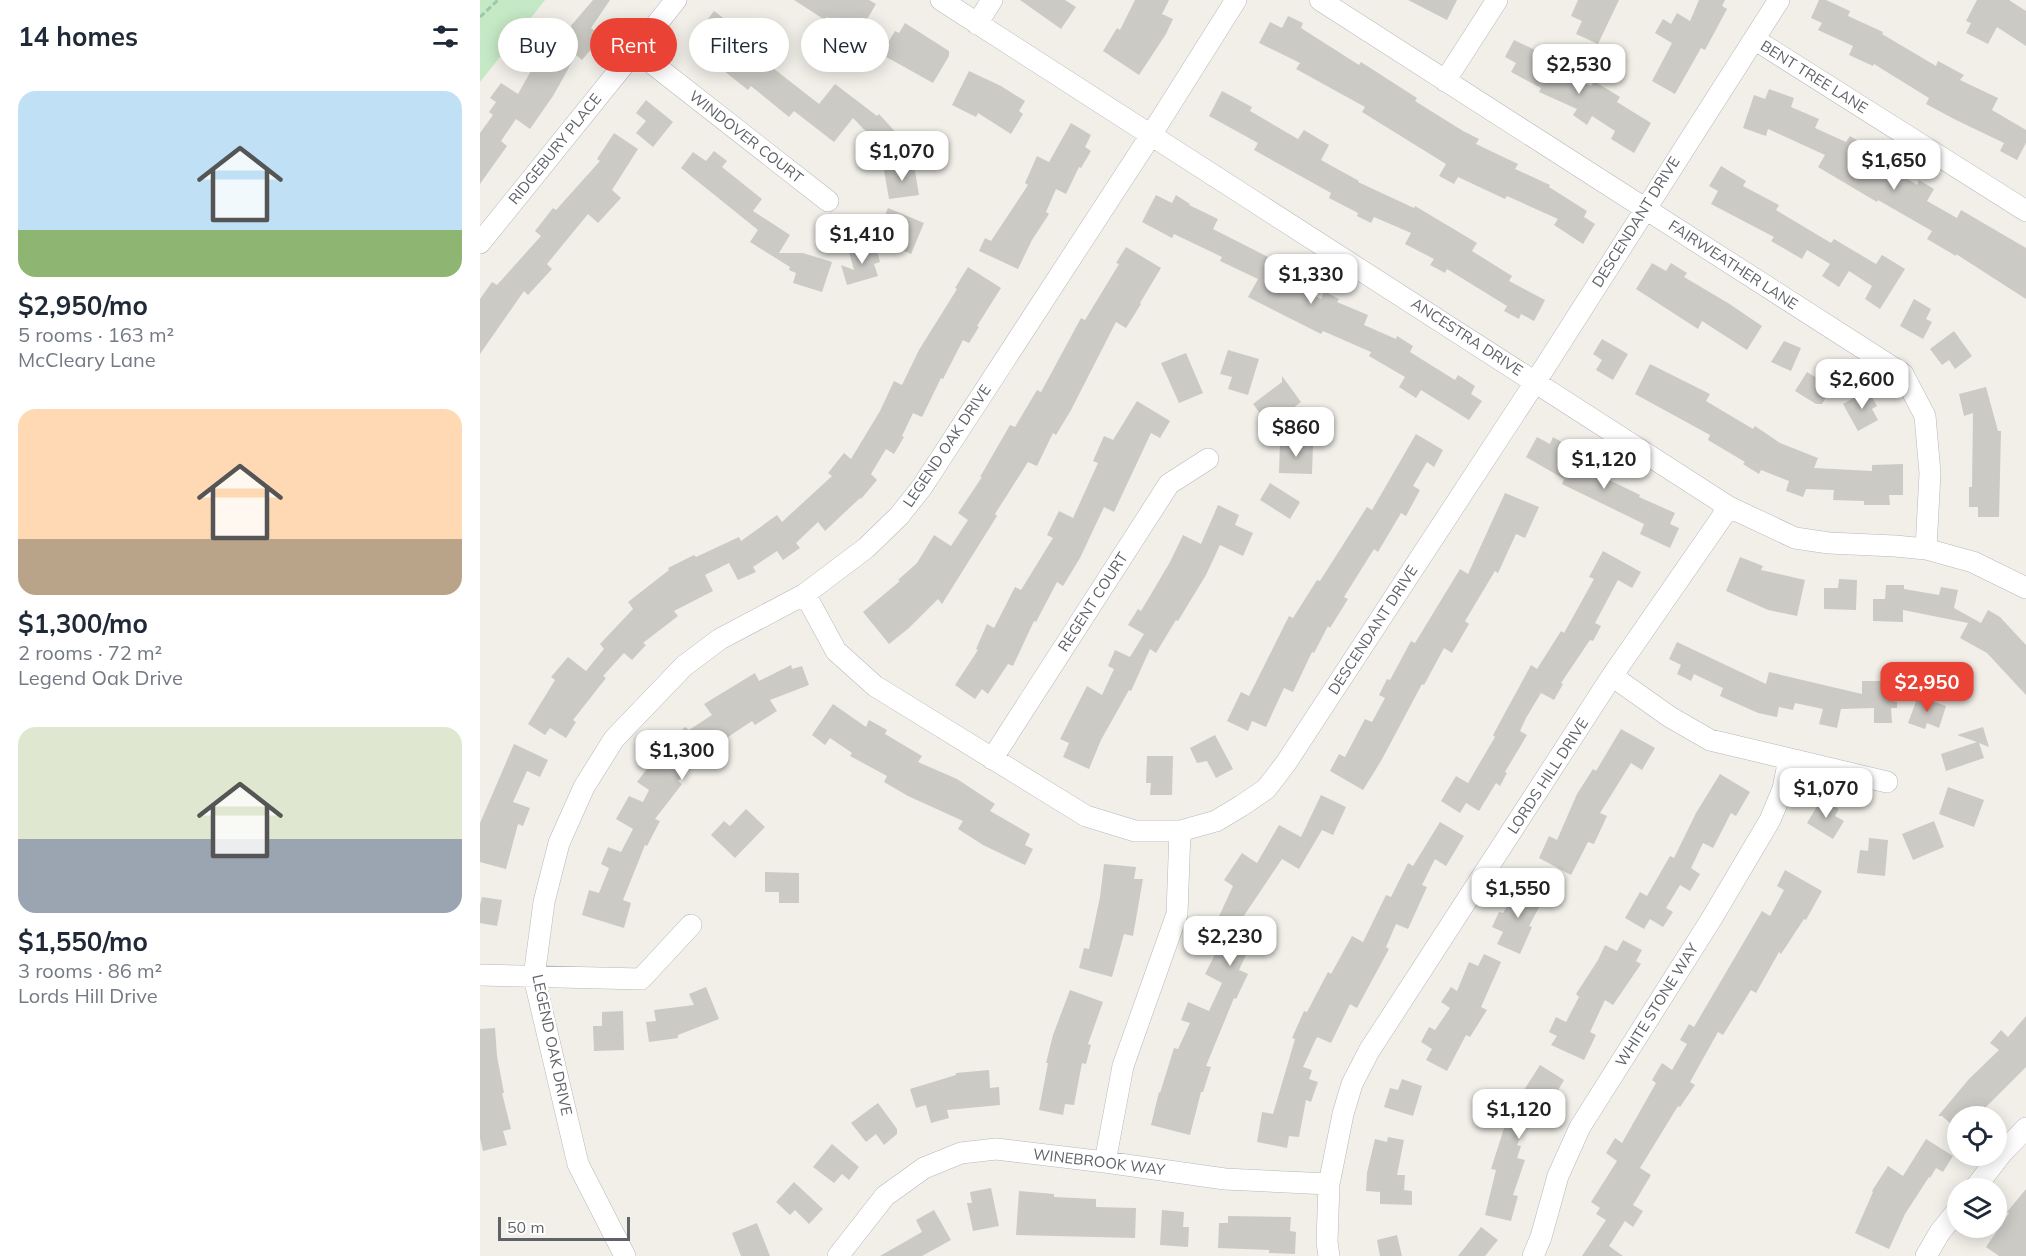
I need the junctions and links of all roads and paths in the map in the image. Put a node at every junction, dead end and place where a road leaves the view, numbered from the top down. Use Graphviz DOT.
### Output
graph roads {
  1 [pos="498,0"];
  2 [pos="676,0"];
  3 [pos="941,0"];
  4 [pos="992,0"];
  5 [pos="1236,0"];
  6 [pos="1320,0"];
  7 [pos="1497,0"];
  8 [pos="1779,0"];
  9 [pos="480,17"];
  10 [pos="661,18"];
  11 [pos="977,24"];
  12 [pos="1754,39"];
  13 [pos="617,72"];
  14 [pos="663,72"];
  15 [pos="1445,81"];
  16 [pos="1151,135"];
  17 [pos="828,201"];
  18 [pos="1645,207"];
  19 [pos="2026,211"];
  20 [pos="480,243"];
  21 [pos="1536,381"];
  22 [pos="1208,459"];
  23 [pos="1729,507"];
  24 [pos="1926,549"];
  25 [pos="2026,588"];
  26 [pos="805,594"];
  27 [pos="1612,676"];
  28 [pos="993,759"];
  29 [pos="1790,759"];
  30 [pos="1887,782"];
  31 [pos="1180,831"];
  32 [pos="691,925"];
  33 [pos="480,975"];
  34 [pos="534,977"];
  35 [pos="2026,1128"];
  36 [pos="1105,1162"];
  37 [pos="1983,1178"];
  38 [pos="1329,1184"];
  39 [pos="1947,1223"];
  40 [pos="625,1256"];
  41 [pos="838,1256"];
  42 [pos="1329,1256"];
  43 [pos="1533,1256"];
  44 [pos="1926,1256"];
  1 -- 9 [label="path"];
  2 -- 10 [label="street, RIDGEBURY PLACE"];
  3 -- 11 [label="street, ANCESTRA DRIVE"];
  4 -- 11 [label="street"];
  5 -- 16 [label="street, LEGEND OAK DRIVE"];
  6 -- 15 [label="street, FAIRWEATHER LANE"];
  7 -- 15 [label="street"];
  8 -- 12 [label="street, DESCENDANT DRIVE"];
  11 -- 16 [label="street, ANCESTRA DRIVE"];
  12 -- 18 [label="street, DESCENDANT DRIVE"];
  12 -- 19 [label="street, BENT TREE LANE"];
  13 -- 20 [label="street, RIDGEBURY PLACE"];
  14 -- 17 [label="street, WINDOVER COURT"];
  15 -- 18 [label="street, FAIRWEATHER LANE"];
  16 -- 21 [label="street, ANCESTRA DRIVE"];
  16 -- 26 [label="street, LEGEND OAK DRIVE"];
  18 -- 21 [label="street, DESCENDANT DRIVE"];
  18 -- 24 [label="street, FAIRWEATHER LANE"];
  21 -- 23 [label="street, ANCESTRA DRIVE"];
  21 -- 31 [label="street, DESCENDANT DRIVE"];
  22 -- 28 [label="street, REGENT COURT"];
  23 -- 24 [label="street, ANCESTRA DRIVE"];
  23 -- 27 [label="street, LORDS HILL DRIVE"];
  24 -- 25 [label="street, ANCESTRA DRIVE"];
  26 -- 28 [label="street, DESCENDANT DRIVE"];
  26 -- 34 [label="street, LEGEND OAK DRIVE"];
  27 -- 29 [label="street"];
  27 -- 38 [label="street, LORDS HILL DRIVE"];
  28 -- 31 [label="street, DESCENDANT DRIVE"];
  29 -- 30 [label="street"];
  29 -- 43 [label="street, WHITE STONE WAY"];
  31 -- 36 [label="street"];
  32 -- 34 [label="street"];
  33 -- 34 [label="street"];
  34 -- 40 [label="street, LEGEND OAK DRIVE"];
  35 -- 37 [label="street"];
  36 -- 38 [label="street, WINEBROOK WAY"];
  36 -- 41 [label="street, WINEBROOK WAY"];
  38 -- 42 [label="street"];
  39 -- 44 [label="street"];
}
